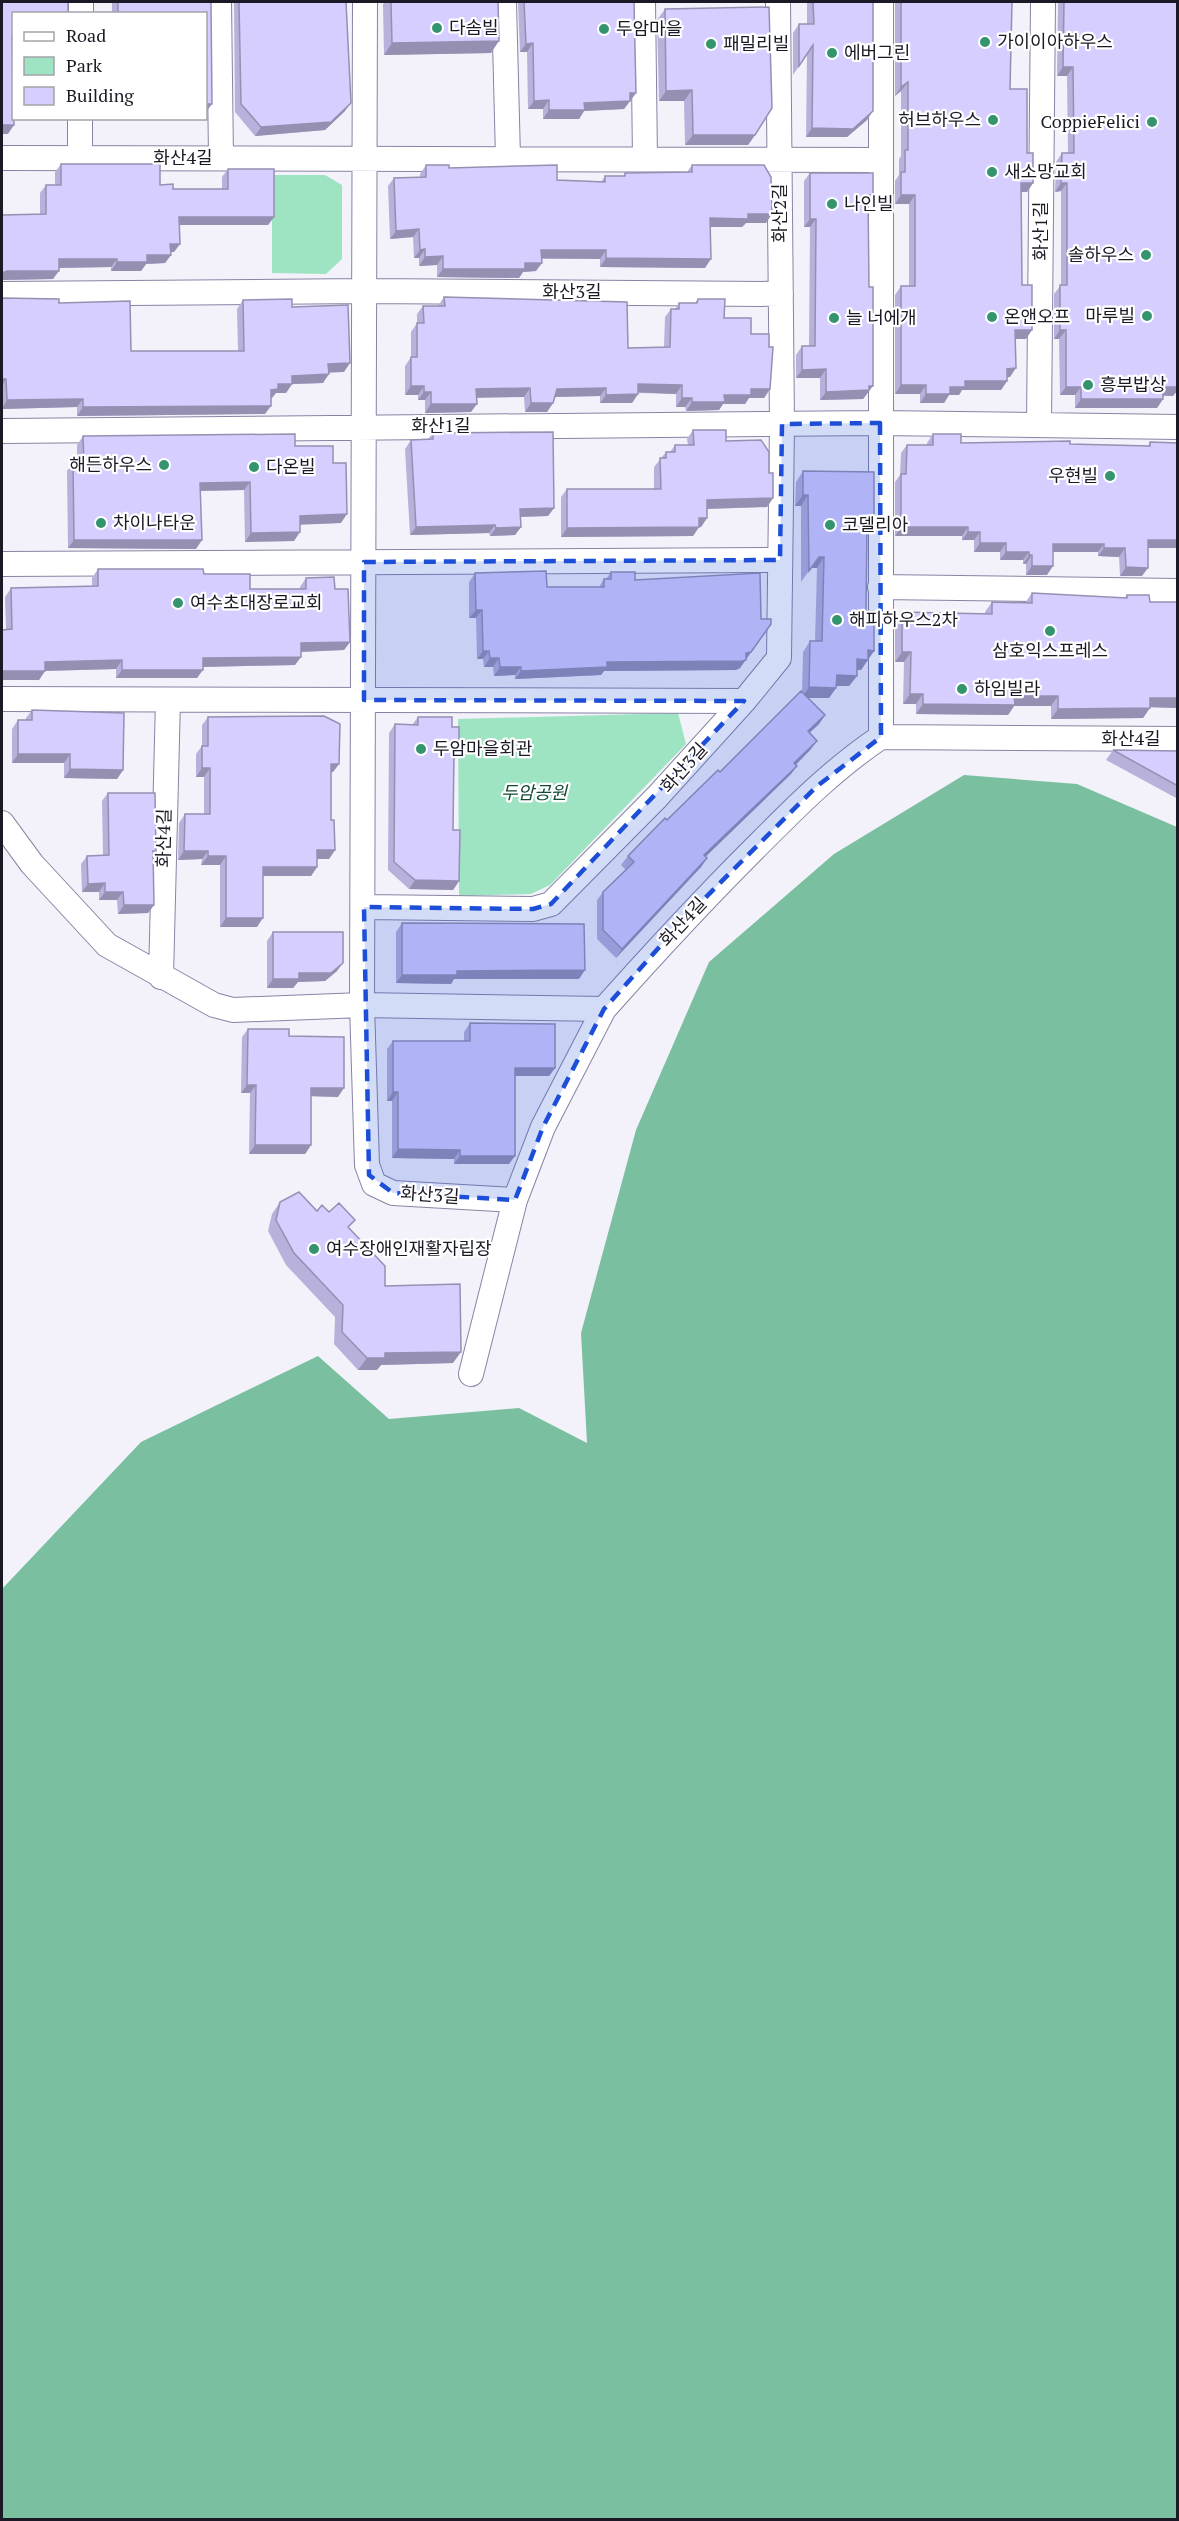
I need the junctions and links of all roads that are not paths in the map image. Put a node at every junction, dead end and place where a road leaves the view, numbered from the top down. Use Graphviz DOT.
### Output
graph roads {
  1 [pos="219,2"];
  2 [pos="365,2"];
  3 [pos="504,2"];
  4 [pos="643,2"];
  5 [pos="778,2"];
  6 [pos="881,2"];
  7 [pos="1043,2"];
  8 [pos="80,120"];
  9 [pos="364,157"];
  10 [pos="2,158"];
  11 [pos="80,158"];
  12 [pos="221,158"];
  13 [pos="508,158"];
  14 [pos="645,159"];
  15 [pos="780,159"];
  16 [pos="881,160"];
  17 [pos="364,291"];
  18 [pos="2,294"];
  19 [pos="780,294"];
  20 [pos="880,423"];
  21 [pos="782,424"];
  22 [pos="1039,424"];
  23 [pos="366,426"];
  24 [pos="1178,427"];
  25 [pos="2,430"];
  26 [pos="780,560"];
  27 [pos="364,562"];
  28 [pos="2,564"];
  29 [pos="880,587"];
  30 [pos="1178,591"];
  31 [pos="2,699"];
  32 [pos="168,700"];
  33 [pos="364,700"];
  34 [pos="744,701"];
  35 [pos="881,737"];
  36 [pos="1178,739"];
  37 [pos="2,823"];
  38 [pos="364,907"];
  39 [pos="161,977"];
  40 [pos="362,1005"];
  41 [pos="604,1009"];
  42 [pos="515,1200"];
  43 [pos="471,1374"];
  1 -- 12 [label="street"];
  2 -- 9 [label="street, 화산3길"];
  3 -- 13 [label="street"];
  4 -- 14 [label="street"];
  5 -- 15 [label="street, 화산2길"];
  6 -- 16 [label="street"];
  7 -- 22 [label="street, 화산1길"];
  8 -- 11 [label="street"];
  9 -- 12 [label="street, 화산4길"];
  9 -- 13 [label="street"];
  9 -- 17 [label="street, 화산3길"];
  10 -- 11 [label="street, 화산4길"];
  11 -- 12 [label="street, 화산4길"];
  13 -- 14 [label="street"];
  14 -- 15 [label="street"];
  15 -- 16 [label="street"];
  15 -- 19 [label="street, 화산2길"];
  16 -- 20 [label="street"];
  17 -- 18 [label="street"];
  17 -- 19 [label="street, 화산3길"];
  17 -- 23 [label="street, 화산3길"];
  19 -- 21 [label="street, 화산2길"];
  20 -- 21 [label="street, 화산1길"];
  20 -- 22 [label="street, 화산1길"];
  20 -- 29 [label="street"];
  21 -- 23 [label="street, 화산1길"];
  21 -- 26 [label="street, 화산3길"];
  22 -- 24 [label="street, 화산1길"];
  23 -- 25 [label="street, 화산1길"];
  23 -- 27 [label="street, 화산3길"];
  26 -- 27 [label="street"];
  26 -- 34 [label="street, 화산3길"];
  27 -- 28 [label="street"];
  27 -- 33 [label="street, 화산3길"];
  29 -- 30 [label="street"];
  29 -- 35 [label="street"];
  31 -- 32 [label="street"];
  32 -- 33 [label="street"];
  32 -- 39 [label="street, 화산4길"];
  33 -- 34 [label="street"];
  33 -- 38 [label="street, 화산3길"];
  34 -- 38 [label="street, 화산3길"];
  35 -- 36 [label="street, 화산4길"];
  35 -- 41 [label="street, 화산4길"];
  37 -- 39 [label="street"];
  38 -- 40 [label="street, 화산3길"];
  39 -- 40 [label="street"];
  40 -- 41 [label="street"];
  40 -- 42 [label="street, 화산3길"];
  41 -- 42 [label="street, 화산4길"];
  42 -- 43 [label="street"];
}
